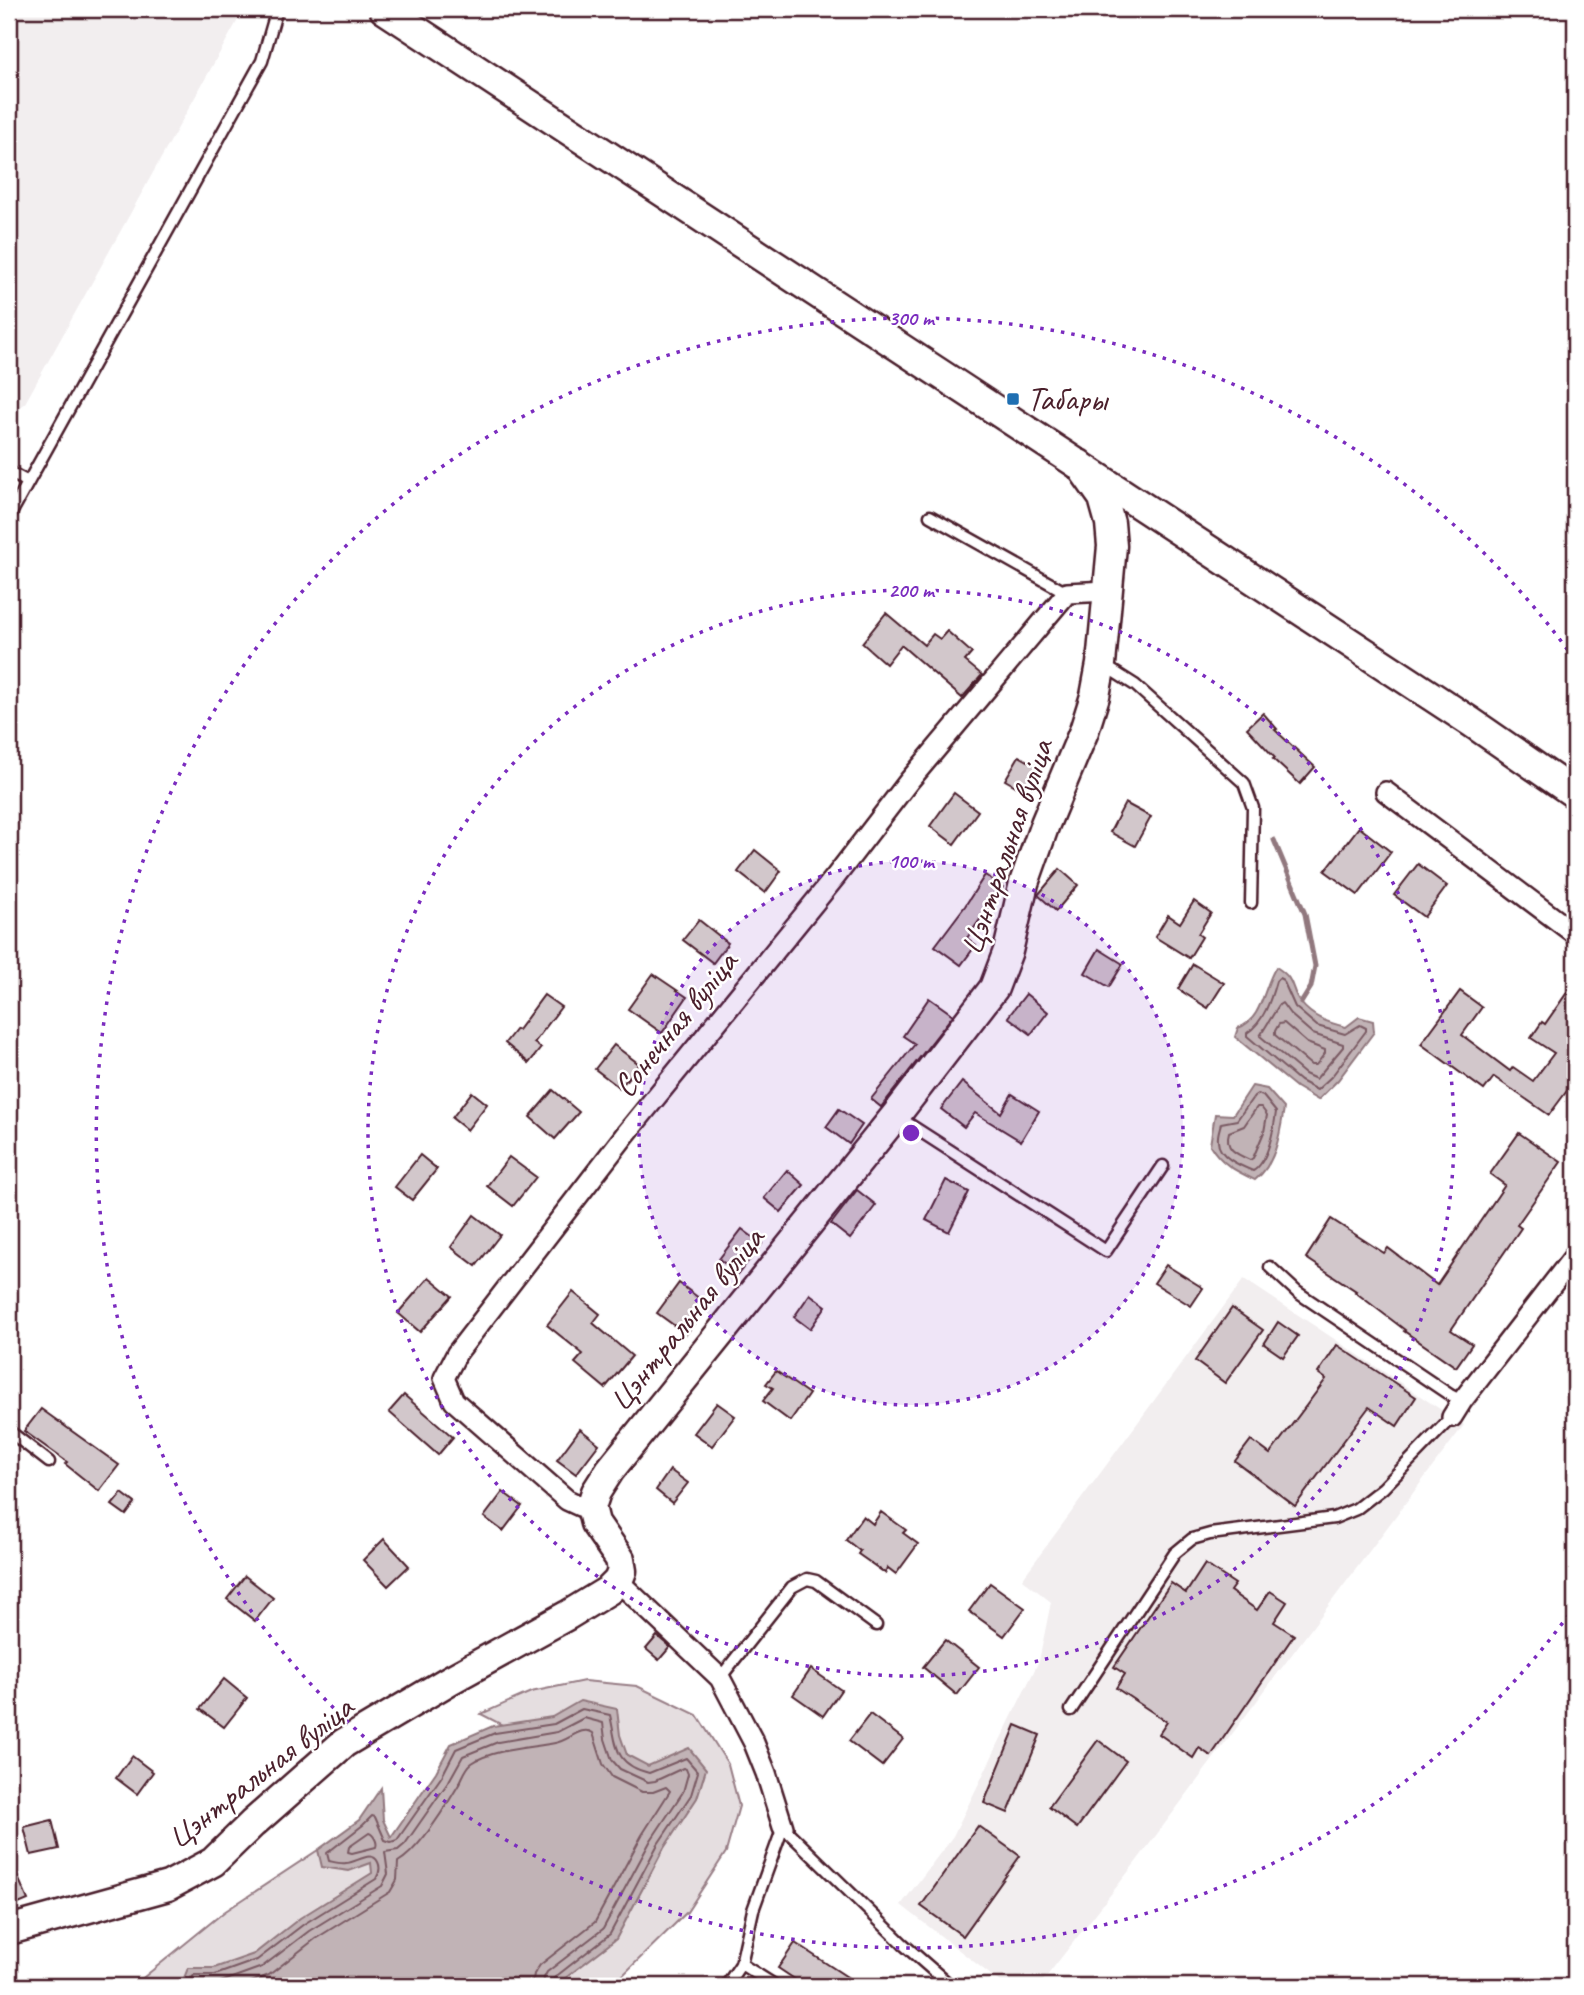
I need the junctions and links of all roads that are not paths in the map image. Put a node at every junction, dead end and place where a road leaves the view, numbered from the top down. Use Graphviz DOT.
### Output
graph roads {
  1 [pos="277,9"];
  2 [pos="384,9"];
  3 [pos="1079,464"];
  4 [pos="9,472"];
  5 [pos="28,482"];
  6 [pos="930,516"];
  7 [pos="9,517"];
  8 [pos="1171,525"];
  9 [pos="1112,546"];
  10 [pos="1108,592"];
  11 [pos="1067,593"];
  12 [pos="1101,664"];
  13 [pos="1386,792"];
  14 [pos="1575,794"];
  15 [pos="1251,903"];
  16 [pos="1575,934"];
  17 [pos="895,1115"];
  18 [pos="1163,1166"];
  19 [pos="1575,1255"];
  20 [pos="1270,1267"];
  21 [pos="1457,1409"];
  22 [pos="9,1431"];
  23 [pos="50,1462"];
  24 [pos="592,1507"];
  25 [pos="618,1581"];
  26 [pos="876,1625"];
  27 [pos="720,1678"];
  28 [pos="1071,1710"];
  29 [pos="783,1826"];
  30 [pos="9,1930"];
  31 [pos="741,1964"];
  32 [pos="726,1986"];
  33 [pos="776,1986"];
  34 [pos="951,1986"];
  1 -- 5 [label="lane"];
  2 -- 3 [label="street"];
  3 -- 8 [label="street"];
  3 -- 9 [label="street, Цэнтральная вуліца"];
  4 -- 5 [label="lane"];
  5 -- 7 [label="lane"];
  6 -- 11 [label="lane"];
  8 -- 9 [label="street"];
  8 -- 14 [label="street"];
  9 -- 10 [label="street, Цэнтральная вуліца"];
  10 -- 11 [label="street"];
  10 -- 12 [label="street, Цэнтральная вуліца"];
  11 -- 24 [label="street, Сонечная вуліца"];
  12 -- 15 [label="lane"];
  12 -- 17 [label="street, Цэнтральная вуліца"];
  13 -- 16 [label="street"];
  17 -- 18 [label="lane"];
  17 -- 24 [label="street, Цэнтральная вуліца"];
  19 -- 21 [label="street"];
  20 -- 21 [label="lane"];
  21 -- 28 [label="lane"];
  22 -- 23 [label="lane"];
  24 -- 25 [label="street"];
  25 -- 27 [label="street"];
  25 -- 30 [label="street, Цэнтральная вуліца"];
  26 -- 27 [label="lane"];
  27 -- 29 [label="street"];
  29 -- 31 [label="lane"];
  29 -- 34 [label="lane"];
  31 -- 32 [label="lane"];
  31 -- 33 [label="lane"];
}
